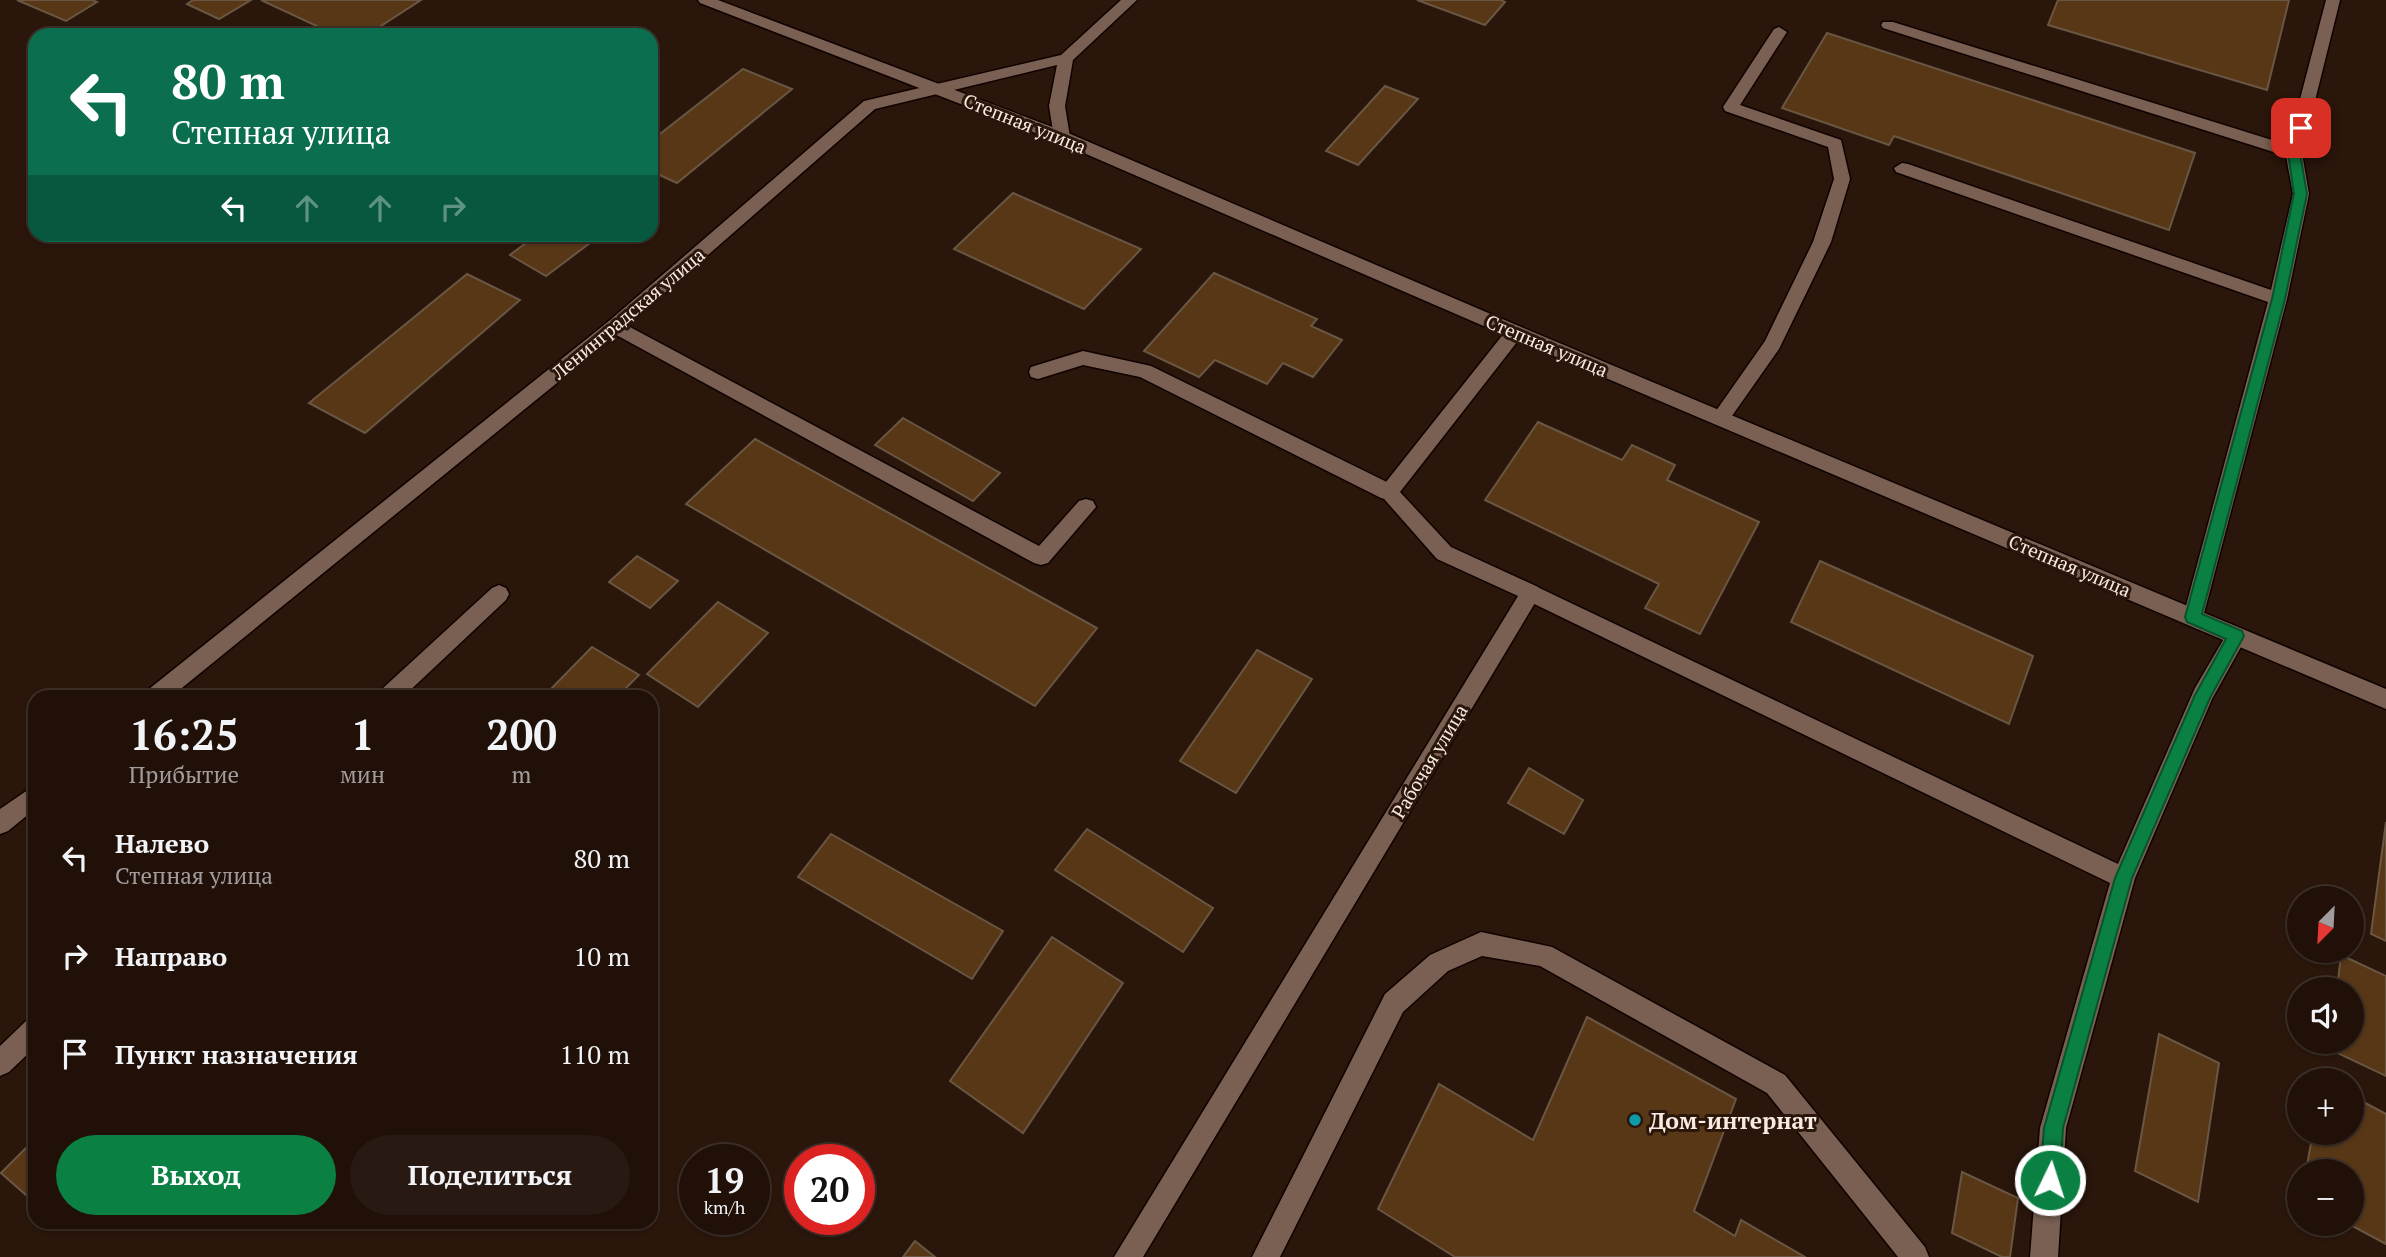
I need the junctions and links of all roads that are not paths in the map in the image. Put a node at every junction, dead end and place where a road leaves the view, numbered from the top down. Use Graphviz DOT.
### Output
graph roads {
  1 [pos="705,0"];
  2 [pos="1130,0"];
  3 [pos="2333,0"];
  4 [pos="1888,25"];
  5 [pos="1779,32"];
  6 [pos="1066,58"];
  7 [pos="940,90"];
  8 [pos="1062,137"];
  9 [pos="2294,153"];
  10 [pos="1902,168"];
  11 [pos="2278,299"];
  12 [pos="615,326"];
  13 [pos="1515,332"];
  14 [pos="1038,372"];
  15 [pos="1720,418"];
  16 [pos="1388,492"];
  17 [pos="1086,507"];
  18 [pos="1531,593"];
  19 [pos="499,594"];
  20 [pos="2193,617"];
  21 [pos="2236,636"];
  22 [pos="164,690"];
  23 [pos="396,690"];
  24 [pos="2386,699"];
  25 [pos="28,801"];
  26 [pos="0,823"];
  27 [pos="2123,878"];
  28 [pos="28,1037"];
  29 [pos="0,1063"];
  30 [pos="1129,1256"];
  31 [pos="1266,1257"];
  32 [pos="1915,1257"];
  33 [pos="2044,1257"];
  1 -- 7 [label="street, Степная улица"];
  2 -- 6 [label="street, Ленинградская улица"];
  3 -- 9 [label="street"];
  4 -- 9 [label="street"];
  5 -- 15 [label="street"];
  6 -- 7 [label="street, Ленинградская улица"];
  6 -- 8 [label="street"];
  7 -- 8 [label="street, Степная улица"];
  7 -- 12 [label="street, Ленинградская улица"];
  8 -- 13 [label="street, Степная улица"];
  9 -- 11 [label="street"];
  10 -- 11 [label="street"];
  11 -- 20 [label="street"];
  12 -- 17 [label="street"];
  12 -- 22 [label="street, Ленинградская улица"];
  13 -- 15 [label="street, Степная улица"];
  13 -- 16 [label="street"];
  14 -- 16 [label="street"];
  15 -- 20 [label="street, Степная улица"];
  16 -- 18 [label="street"];
  18 -- 27 [label="street"];
  18 -- 30 [label="street, Рабочая улица"];
  19 -- 23 [label="street"];
  20 -- 21 [label="street, Степная улица"];
  21 -- 24 [label="street, Степная улица"];
  21 -- 27 [label="street"];
  25 -- 26 [label="street"];
  27 -- 33 [label="street"];
  28 -- 29 [label="street"];
  31 -- 32 [label="street"];
}
